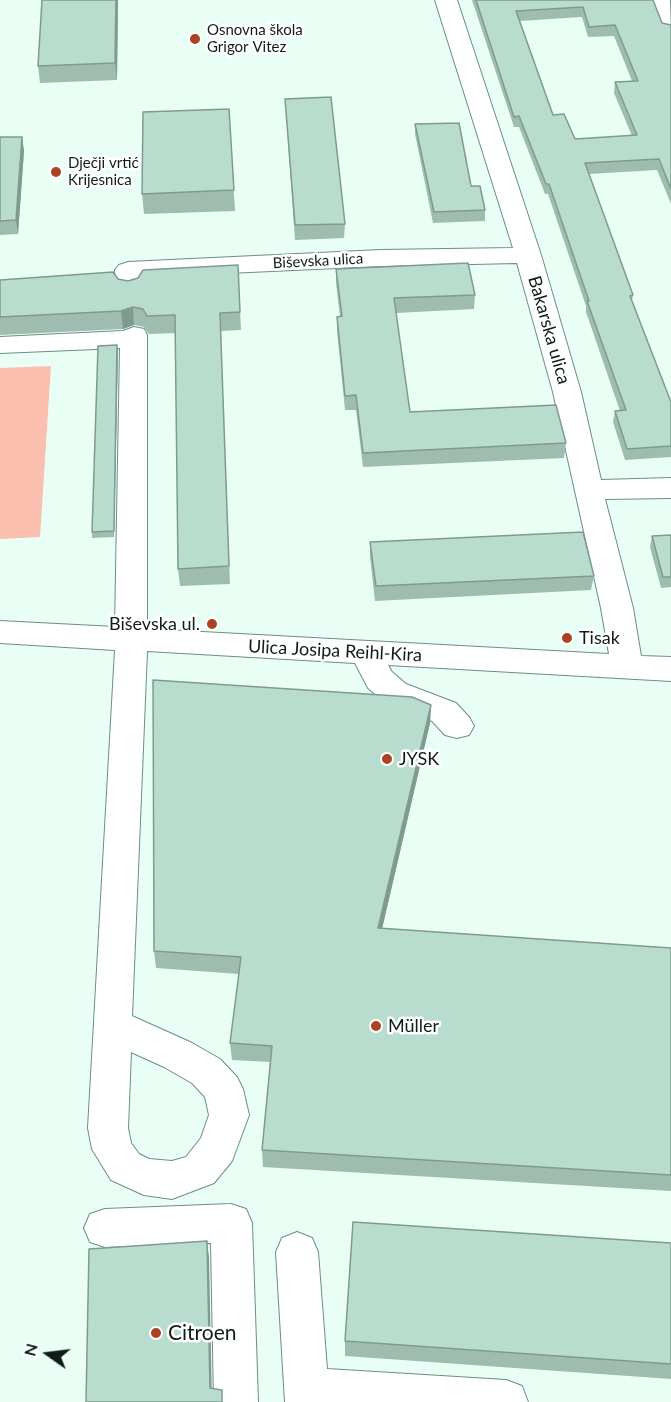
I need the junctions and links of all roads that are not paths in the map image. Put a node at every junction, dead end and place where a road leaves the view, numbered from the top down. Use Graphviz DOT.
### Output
graph roads {
  1 [pos="446,0"];
  2 [pos="659,0"];
  3 [pos="668,0"];
  4 [pos="671,27"];
  5 [pos="528,255"];
  6 [pos="129,288"];
  7 [pos="0,345"];
  8 [pos="671,488"];
  9 [pos="588,490"];
  10 [pos="0,632"];
  11 [pos="132,640"];
  12 [pos="369,652"];
  13 [pos="627,666"];
  14 [pos="671,669"];
  15 [pos="457,726"];
  16 [pos="113,1024"];
  17 [pos="105,1228"];
  18 [pos="297,1252"];
  19 [pos="306,1396"];
  20 [pos="236,1402"];
  21 [pos="506,1402"];
  1 -- 5 [label="street, Bakarska ulica"];
  2 -- 3 [label="street"];
  2 -- 4 [label="street"];
  5 -- 6 [label="street, Biševska ulica"];
  5 -- 9 [label="street, Bakarska ulica"];
  7 -- 11 [label="street"];
  8 -- 9 [label="street"];
  9 -- 13 [label="street, Bakarska ulica"];
  10 -- 11 [label="street, Ulica Josipa Reihl-Kira"];
  11 -- 12 [label="street, Ulica Josipa Reihl-Kira"];
  11 -- 16 [label="street"];
  12 -- 13 [label="street, Ulica Josipa Reihl-Kira"];
  12 -- 15 [label="street"];
  13 -- 14 [label="street, Ulica Josipa Reihl-Kira"];
  17 -- 20 [label="street"];
  18 -- 19 [label="street"];
  19 -- 21 [label="street"];
}
